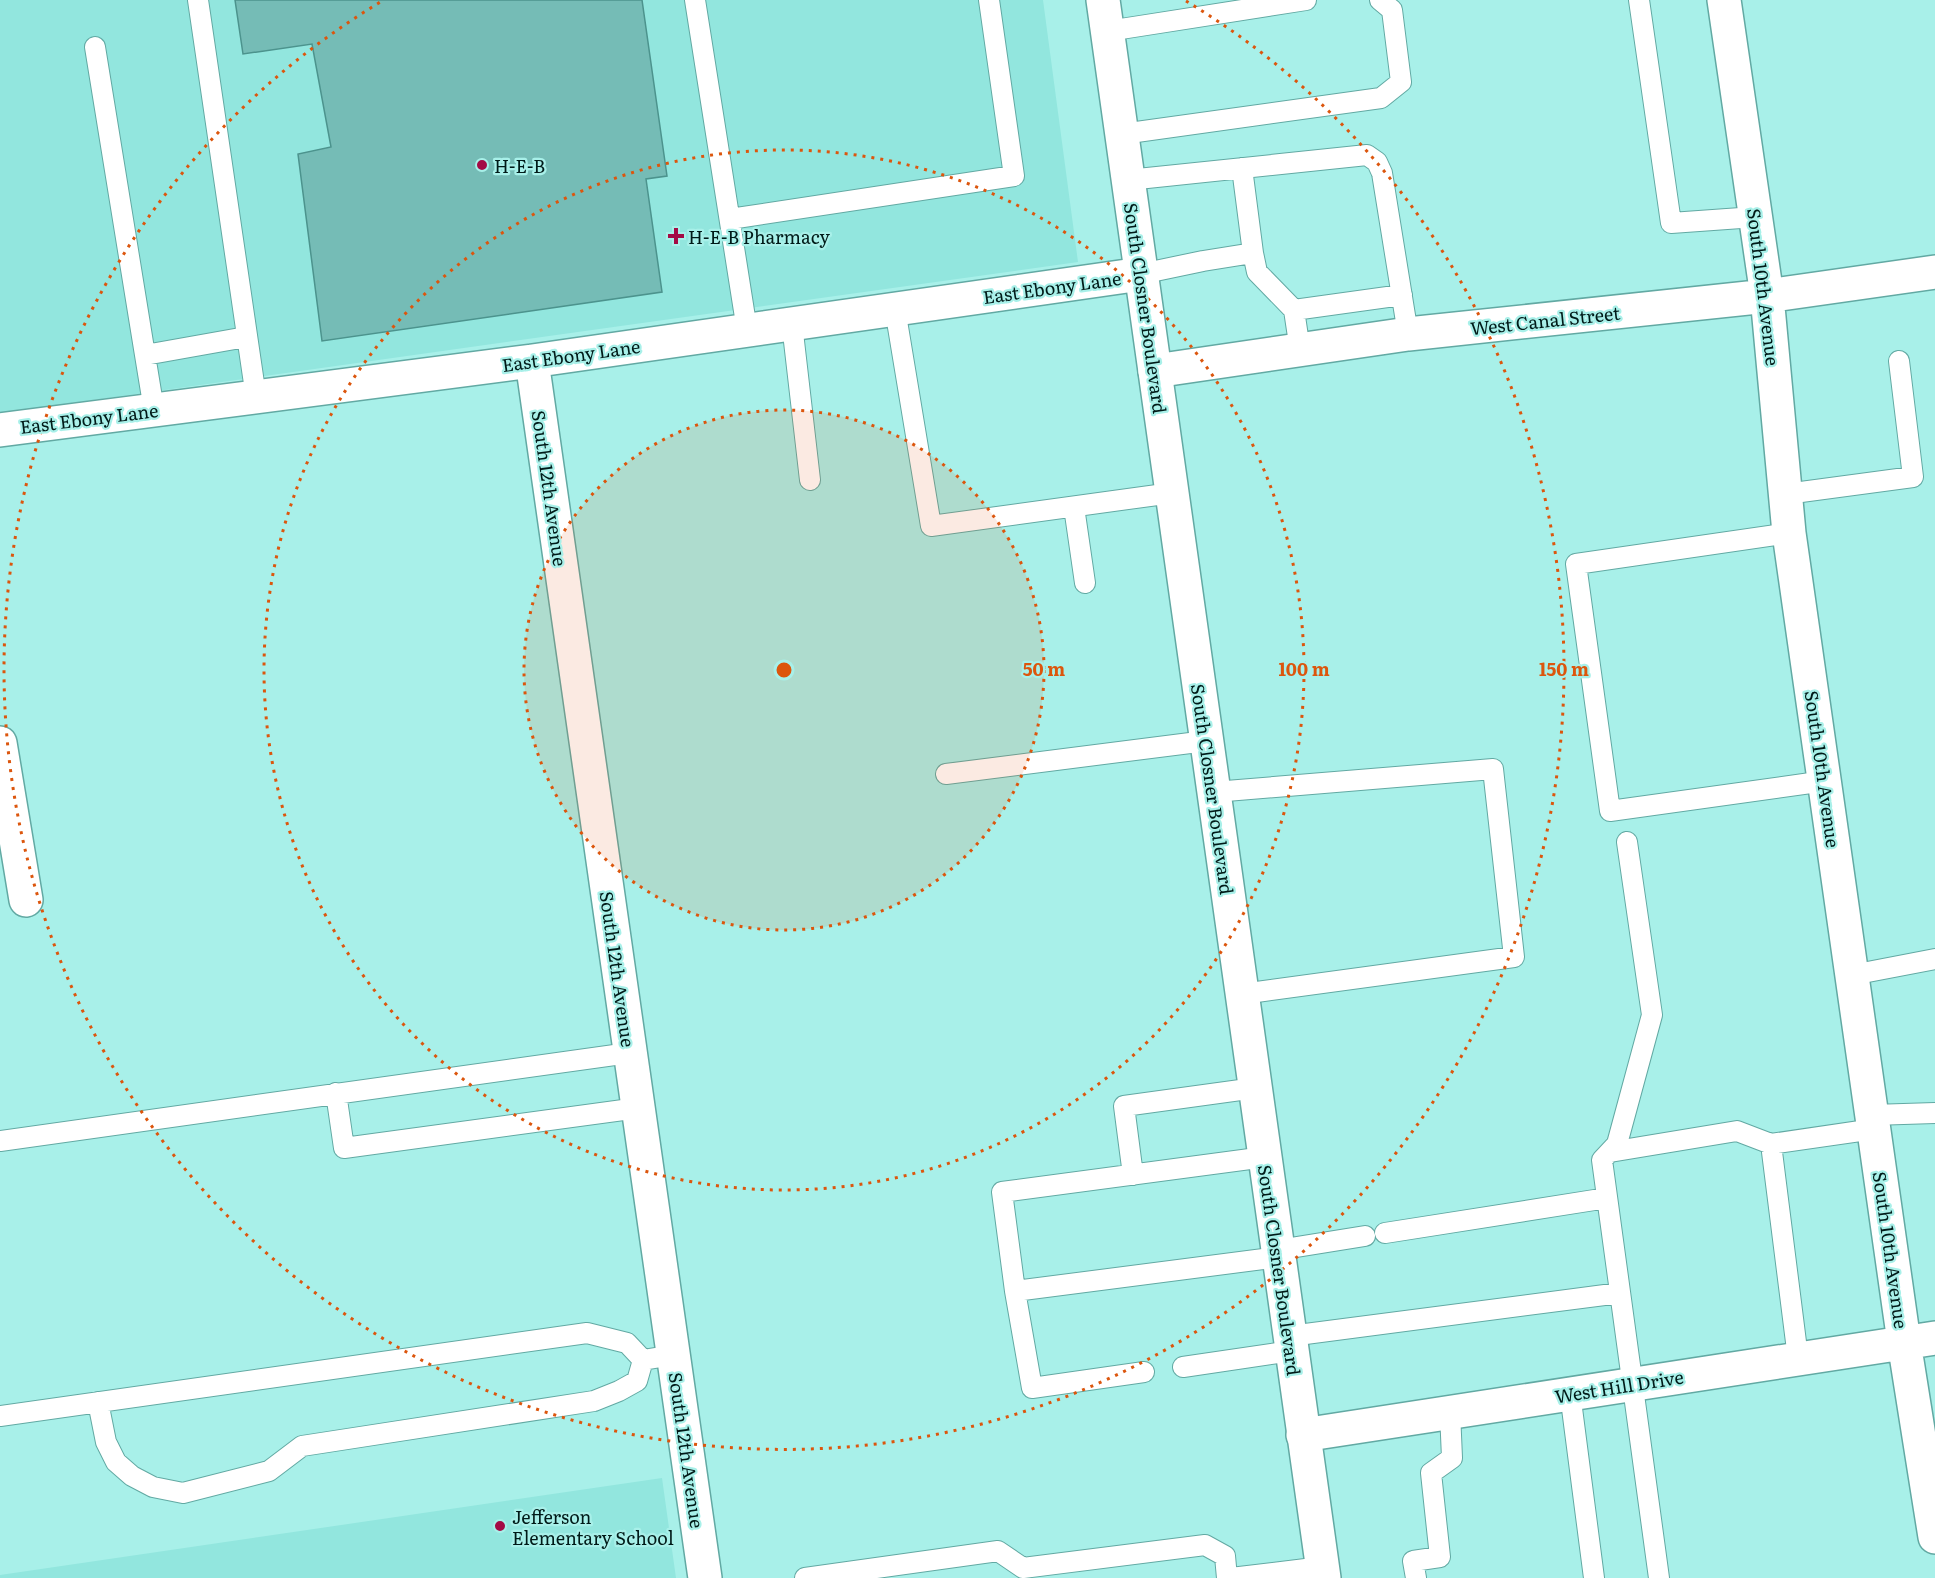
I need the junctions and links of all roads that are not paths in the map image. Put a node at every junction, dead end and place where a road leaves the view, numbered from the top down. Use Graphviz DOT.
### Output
graph roads {
  1 [pos="198,0"];
  2 [pos="695,0"];
  3 [pos="989,0"];
  4 [pos="1306,0"];
  5 [pos="1380,0"];
  6 [pos="1639,0"];
  7 [pos="1724,0"];
  8 [pos="1105,15"];
  9 [pos="95,47"];
  10 [pos="1122,134"];
  11 [pos="1242,168"];
  12 [pos="1128,180"];
  13 [pos="1755,217"];
  14 [pos="730,219"];
  15 [pos="1253,253"];
  16 [pos="1935,272"];
  17 [pos="1141,274"];
  18 [pos="1402,295"];
  19 [pos="1767,296"];
  20 [pos="895,309"];
  21 [pos="1294,310"];
  22 [pos="792,324"];
  23 [pos="747,330"];
  24 [pos="1408,334"];
  25 [pos="246,337"];
  26 [pos="1300,350"];
  27 [pos="146,355"];
  28 [pos="532,361"];
  29 [pos="1899,361"];
  30 [pos="1155,371"];
  31 [pos="256,397"];
  32 [pos="153,410"];
  33 [pos="0,430"];
  34 [pos="810,480"];
  35 [pos="1172,493"];
  36 [pos="1786,494"];
  37 [pos="1074,507"];
  38 [pos="1789,533"];
  39 [pos="1085,583"];
  40 [pos="1206,741"];
  41 [pos="0,743"];
  42 [pos="946,774"];
  43 [pos="1825,780"];
  44 [pos="1214,792"];
  45 [pos="1627,842"];
  46 [pos="26,900"];
  47 [pos="1935,959"];
  48 [pos="1852,975"];
  49 [pos="1242,994"];
  50 [pos="629,1053"];
  51 [pos="1255,1088"];
  52 [pos="336,1093"];
  53 [pos="638,1108"];
  54 [pos="1935,1113"];
  55 [pos="1873,1122"];
  56 [pos="0,1141"];
  57 [pos="1771,1144"];
  58 [pos="1610,1152"];
  59 [pos="1265,1157"];
  60 [pos="1133,1174"];
  61 [pos="1607,1198"];
  62 [pos="1384,1233"];
  63 [pos="1365,1236"];
  64 [pos="1278,1253"];
  65 [pos="1015,1291"];
  66 [pos="1620,1293"];
  67 [pos="1920,1340"];
  68 [pos="1291,1343"];
  69 [pos="658,1357"];
  70 [pos="1798,1358"];
  71 [pos="1183,1367"];
  72 [pos="1144,1372"];
  73 [pos="1632,1384"];
  74 [pos="1570,1393"];
  75 [pos="98,1402"];
  76 [pos="1450,1412"];
  77 [pos="0,1416"];
  78 [pos="1304,1435"];
  79 [pos="1935,1537"];
  80 [pos="1323,1572"];
  81 [pos="705,1578"];
  82 [pos="805,1578"];
  83 [pos="1229,1578"];
  84 [pos="1416,1578"];
  85 [pos="1594,1578"];
  86 [pos="1659,1578"];
  1 -- 25 [label="lane"];
  2 -- 14 [label="lane"];
  3 -- 14 [label="lane"];
  4 -- 8 [label="lane"];
  5 -- 10 [label="lane"];
  6 -- 13 [label="lane"];
  7 -- 13 [label="street, South 10th Avenue"];
  8 -- 10 [label="street, South Closner Boulevard"];
  9 -- 27 [label="lane"];
  10 -- 12 [label="street, South Closner Boulevard"];
  11 -- 12 [label="lane"];
  11 -- 15 [label="lane"];
  11 -- 18 [label="lane"];
  12 -- 17 [label="street, South Closner Boulevard"];
  13 -- 19 [label="street, South 10th Avenue"];
  14 -- 23 [label="lane"];
  15 -- 17 [label="lane"];
  15 -- 21 [label="lane"];
  16 -- 19 [label="street, West Canal Street"];
  17 -- 20 [label="street, East Ebony Lane"];
  17 -- 30 [label="street, South Closner Boulevard"];
  18 -- 21 [label="lane"];
  18 -- 24 [label="lane"];
  19 -- 24 [label="street, West Canal Street"];
  19 -- 36 [label="street, South 10th Avenue"];
  20 -- 22 [label="street, East Ebony Lane"];
  20 -- 37 [label="lane"];
  21 -- 26 [label="lane"];
  22 -- 23 [label="street, East Ebony Lane"];
  22 -- 34 [label="lane"];
  23 -- 28 [label="street, East Ebony Lane"];
  24 -- 26 [label="street, West Canal Street"];
  25 -- 27 [label="lane"];
  25 -- 31 [label="lane"];
  26 -- 30 [label="street, West Canal Street"];
  27 -- 32 [label="lane"];
  28 -- 31 [label="street, East Ebony Lane"];
  28 -- 50 [label="street, South 12th Avenue"];
  29 -- 36 [label="lane"];
  30 -- 35 [label="street, South Closner Boulevard"];
  31 -- 32 [label="street, East Ebony Lane"];
  32 -- 33 [label="street, East Ebony Lane"];
  35 -- 37 [label="lane"];
  35 -- 40 [label="street, South Closner Boulevard"];
  36 -- 38 [label="street, South 10th Avenue"];
  37 -- 39 [label="lane"];
  38 -- 43 [label="street, South 10th Avenue"];
  38 -- 43 [label="lane"];
  40 -- 42 [label="lane"];
  40 -- 44 [label="street, South Closner Boulevard"];
  41 -- 46 [label="street"];
  43 -- 48 [label="street, South 10th Avenue"];
  44 -- 49 [label="street, South Closner Boulevard"];
  44 -- 49 [label="lane"];
  45 -- 58 [label="lane"];
  47 -- 48 [label="lane"];
  48 -- 55 [label="street, South 10th Avenue"];
  49 -- 51 [label="street, South Closner Boulevard"];
  50 -- 52 [label="lane"];
  50 -- 53 [label="street, South 12th Avenue"];
  51 -- 59 [label="street, South Closner Boulevard"];
  51 -- 60 [label="lane"];
  52 -- 53 [label="lane"];
  52 -- 56 [label="lane"];
  53 -- 69 [label="street, South 12th Avenue"];
  54 -- 55 [label="lane"];
  55 -- 57 [label="lane"];
  55 -- 67 [label="street, South 10th Avenue"];
  57 -- 58 [label="lane"];
  57 -- 70 [label="lane"];
  58 -- 61 [label="lane"];
  59 -- 60 [label="lane"];
  59 -- 64 [label="street, South Closner Boulevard"];
  60 -- 65 [label="lane"];
  61 -- 62 [label="lane"];
  61 -- 66 [label="lane"];
  63 -- 64 [label="lane"];
  64 -- 65 [label="lane"];
  64 -- 68 [label="street, South Closner Boulevard"];
  65 -- 72 [label="lane"];
  66 -- 68 [label="lane"];
  66 -- 73 [label="lane"];
  67 -- 70 [label="street, West Hill Drive"];
  67 -- 79 [label="street, South 10th Avenue"];
  68 -- 71 [label="lane"];
  68 -- 78 [label="street, South Closner Boulevard"];
  69 -- 75 [label="lane"];
  69 -- 75 [label="lane"];
  69 -- 81 [label="street, South 12th Avenue"];
  70 -- 73 [label="street, West Hill Drive"];
  73 -- 74 [label="street, West Hill Drive"];
  73 -- 86 [label="lane"];
  74 -- 76 [label="street, West Hill Drive"];
  74 -- 85 [label="lane"];
  75 -- 77 [label="lane"];
  76 -- 78 [label="street, West Hill Drive"];
  76 -- 84 [label="lane"];
  78 -- 80 [label="street, South Closner Boulevard"];
  80 -- 83 [label="lane"];
  82 -- 83 [label="lane"];
}
